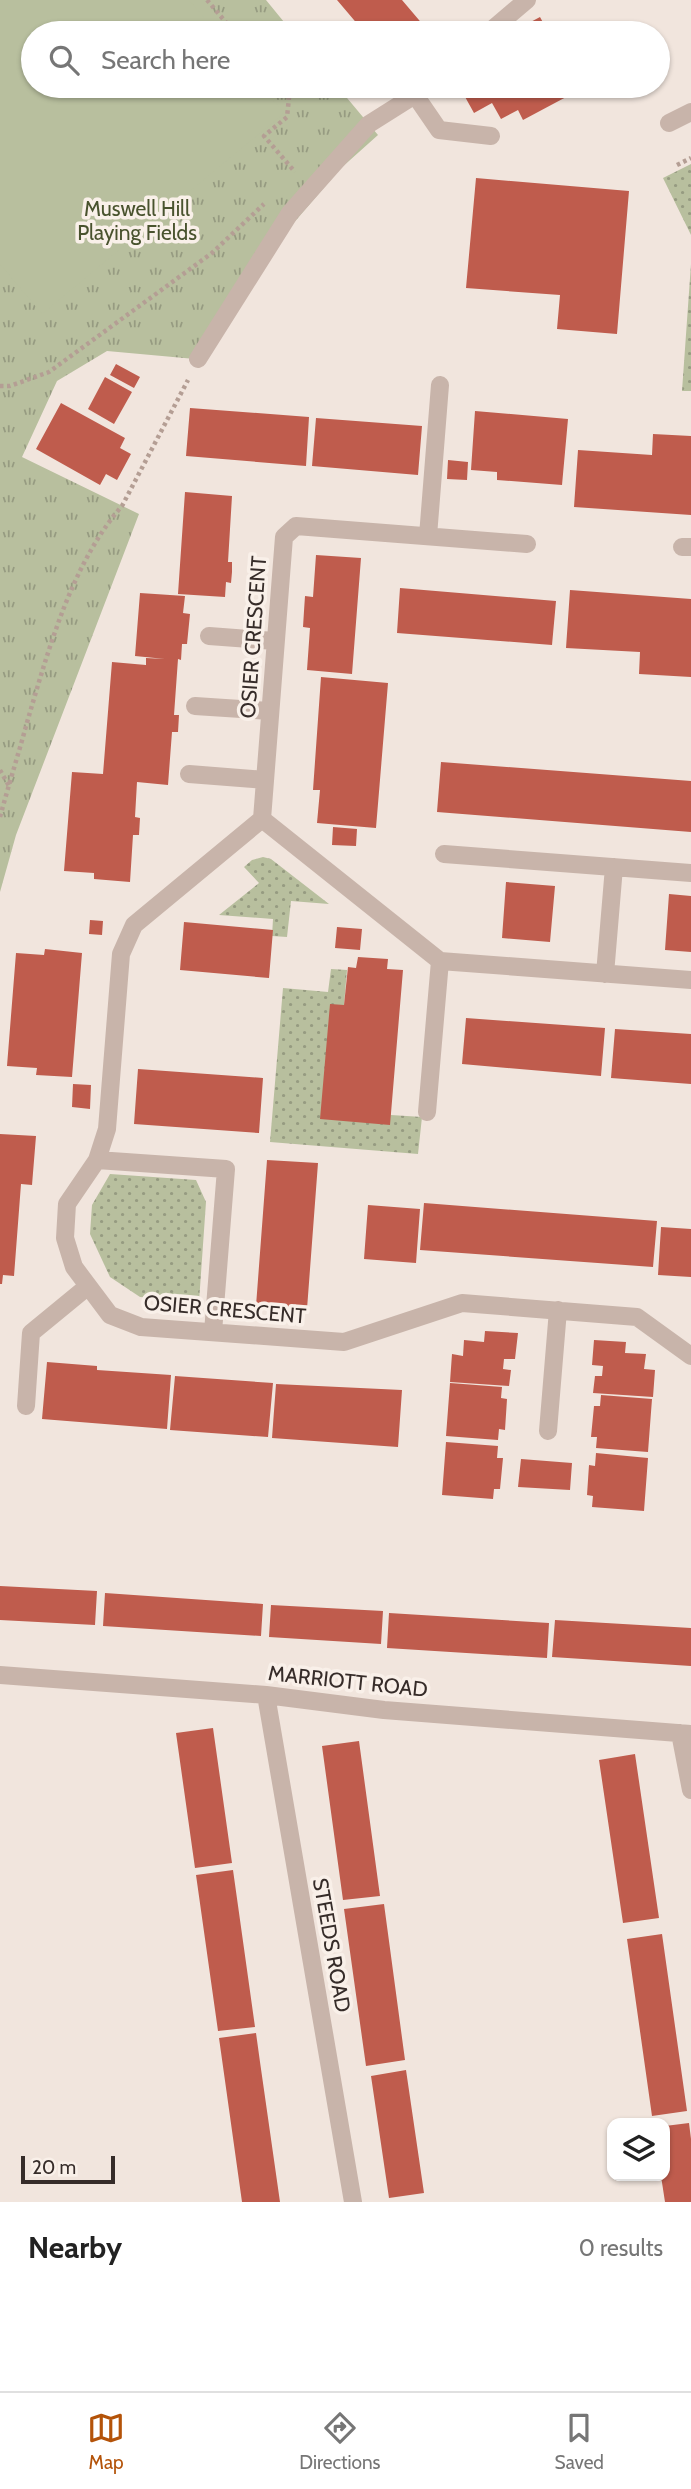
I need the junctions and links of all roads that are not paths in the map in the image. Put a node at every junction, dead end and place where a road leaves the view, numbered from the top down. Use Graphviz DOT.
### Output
graph roads {
  1 [pos="527,0"];
  2 [pos="502,21"];
  3 [pos="408,98"];
  4 [pos="424,98"];
  5 [pos="691,112"];
  6 [pos="669,123"];
  7 [pos="491,136"];
  8 [pos="198,359"];
  9 [pos="440,385"];
  10 [pos="428,536"];
  11 [pos="527,544"];
  12 [pos="209,636"];
  13 [pos="275,641"];
  14 [pos="195,706"];
  15 [pos="270,712"];
  16 [pos="189,774"];
  17 [pos="265,780"];
  18 [pos="262,819"];
  19 [pos="444,854"];
  20 [pos="614,867"];
  21 [pos="691,873"];
  22 [pos="440,961"];
  23 [pos="605,974"];
  24 [pos="691,981"];
  25 [pos="427,1112"];
  26 [pos="97,1160"];
  27 [pos="86,1287"];
  28 [pos="558,1310"];
  29 [pos="214,1332"];
  30 [pos="691,1356"];
  31 [pos="26,1406"];
  32 [pos="548,1431"];
  33 [pos="0,1675"];
  34 [pos="266,1695"];
  35 [pos="686,1734"];
  36 [pos="691,1790"];
  37 [pos="353,2202"];
  1 -- 2 [label="street"];
  3 -- 8 [label="street"];
  4 -- 7 [label="street"];
  5 -- 6 [label="street"];
  9 -- 10 [label="street"];
  10 -- 11 [label="street, OSIER CRESCENT"];
  10 -- 13 [label="street, OSIER CRESCENT"];
  12 -- 13 [label="street"];
  13 -- 15 [label="street, OSIER CRESCENT"];
  14 -- 15 [label="street"];
  15 -- 17 [label="street, OSIER CRESCENT"];
  16 -- 17 [label="street"];
  17 -- 18 [label="street, OSIER CRESCENT"];
  18 -- 22 [label="street"];
  18 -- 26 [label="street, OSIER CRESCENT"];
  19 -- 20 [label="street"];
  20 -- 21 [label="street"];
  20 -- 23 [label="street"];
  22 -- 23 [label="street"];
  22 -- 25 [label="street"];
  23 -- 24 [label="street"];
  26 -- 27 [label="street, OSIER CRESCENT"];
  26 -- 29 [label="street"];
  27 -- 29 [label="street, OSIER CRESCENT"];
  27 -- 31 [label="street"];
  28 -- 29 [label="street, OSIER CRESCENT"];
  28 -- 30 [label="street, OSIER CRESCENT"];
  28 -- 32 [label="street"];
  33 -- 34 [label="street, MARRIOTT ROAD"];
  34 -- 35 [label="street, MARRIOTT ROAD"];
  34 -- 37 [label="street, STEEDS ROAD"];
  35 -- 36 [label="street"];
}
